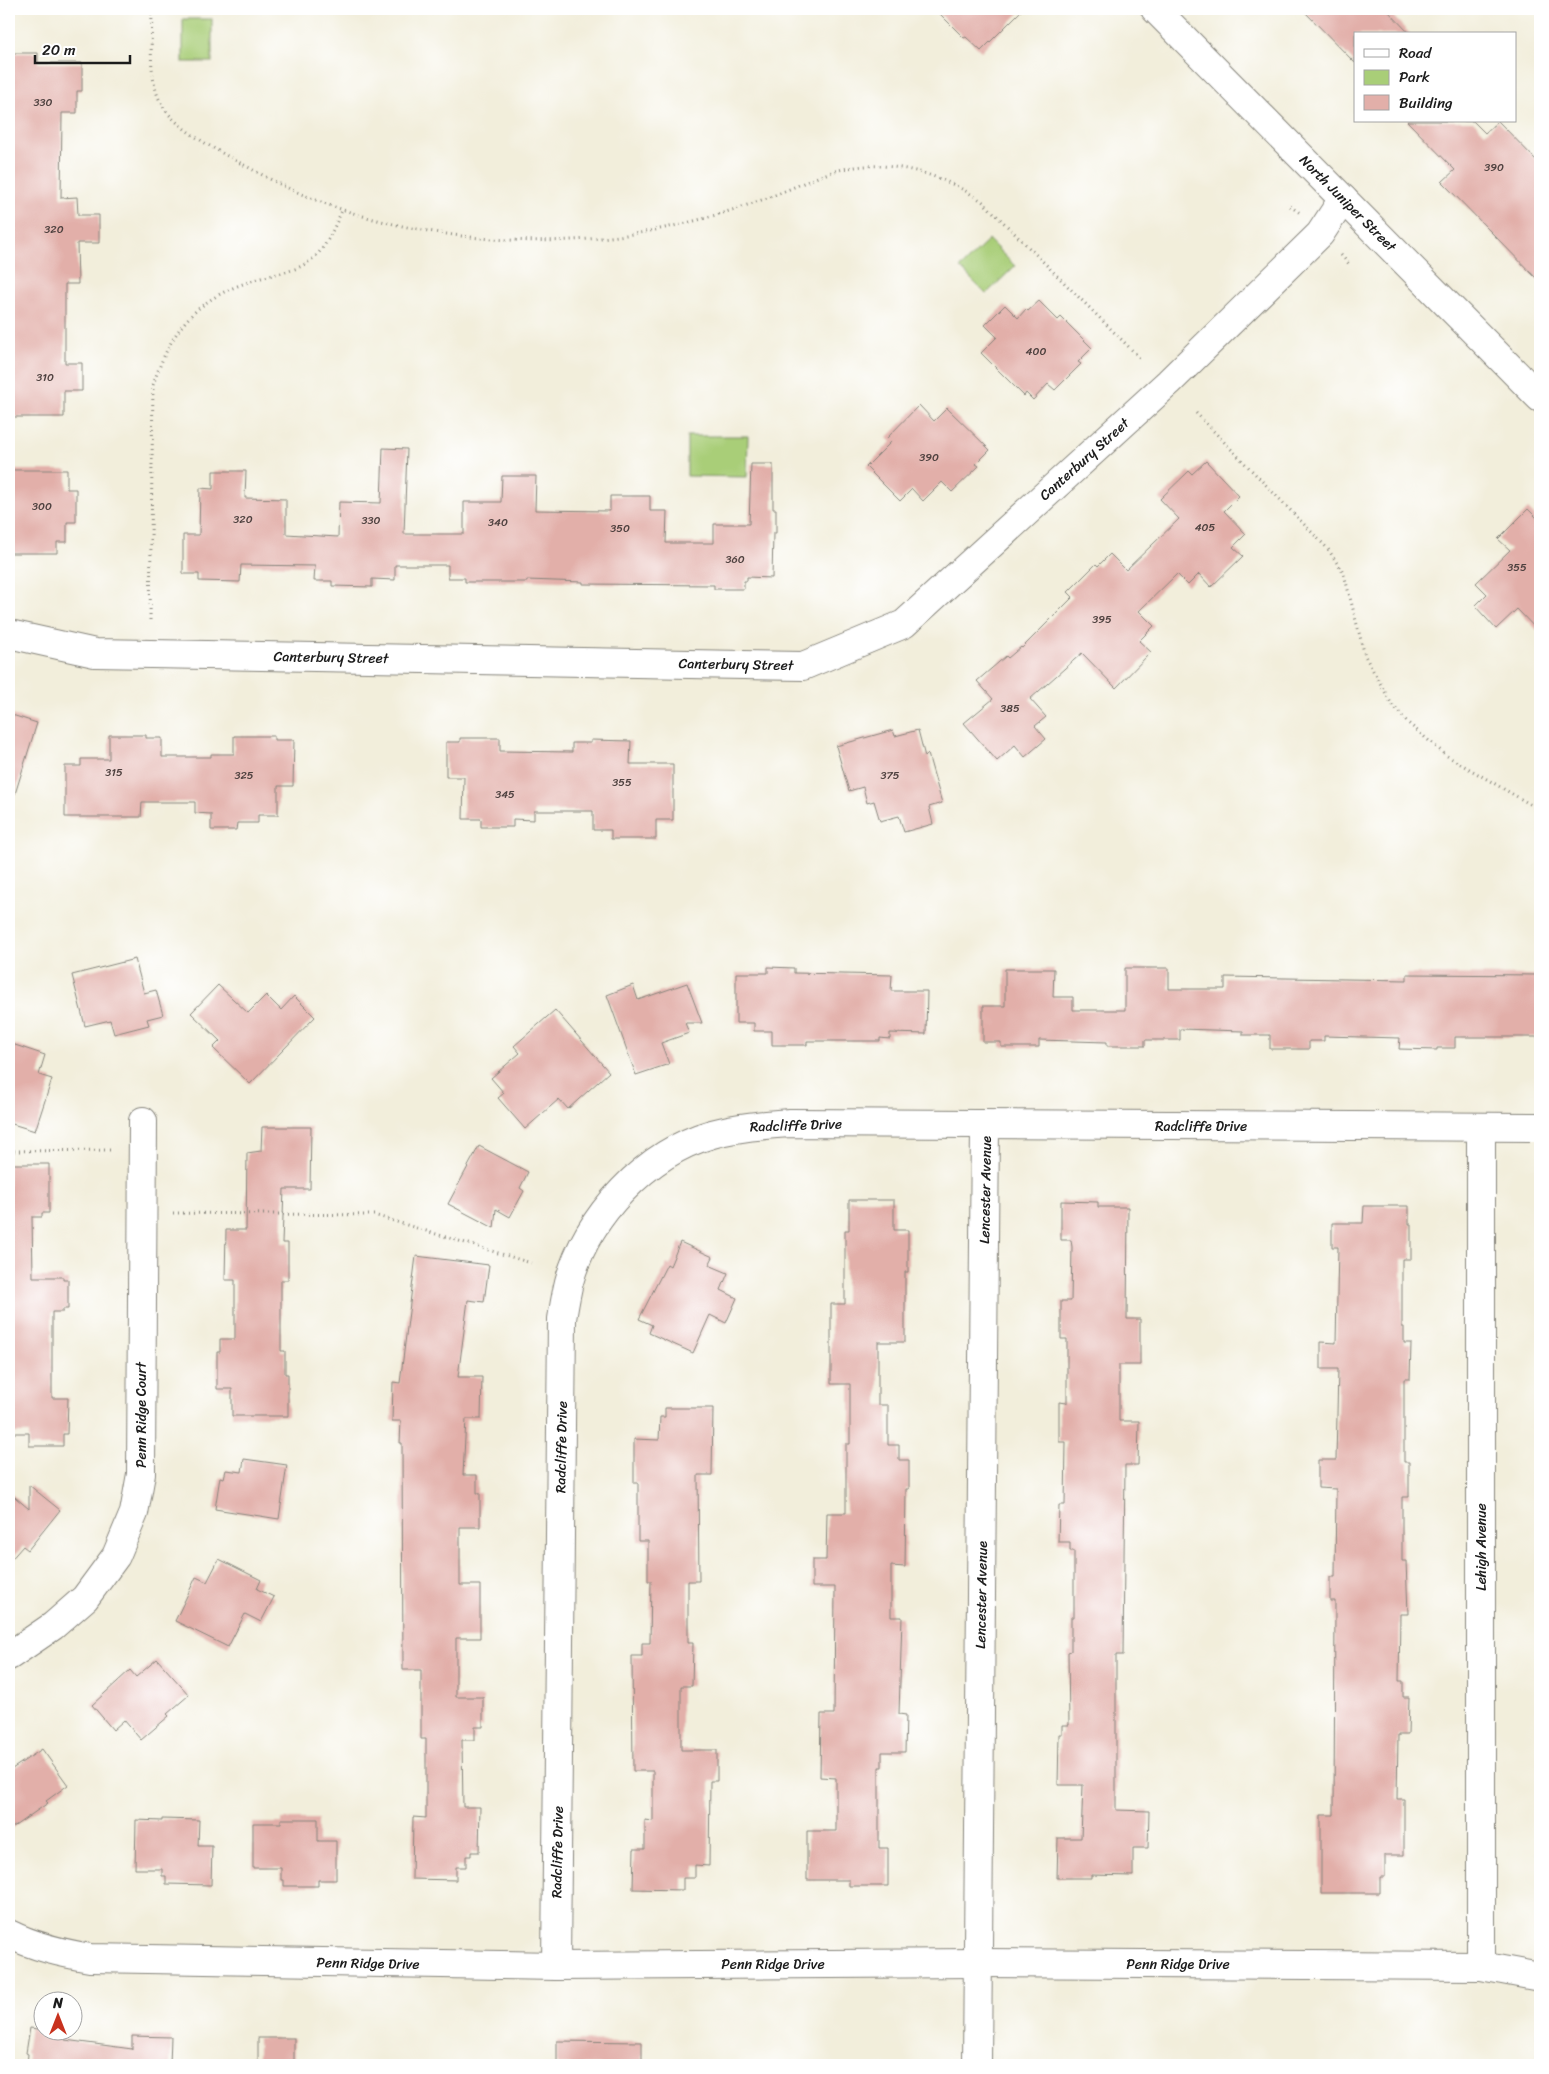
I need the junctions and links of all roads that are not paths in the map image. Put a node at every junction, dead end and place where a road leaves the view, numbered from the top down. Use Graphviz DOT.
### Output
graph roads {
  1 [pos="1155,9"];
  2 [pos="1343,199"];
  3 [pos="1540,398"];
  4 [pos="9,634"];
  5 [pos="143,1121"];
  6 [pos="985,1125"];
  7 [pos="1481,1127"];
  8 [pos="1540,1127"];
  9 [pos="9,1656"];
  10 [pos="9,1934"];
  11 [pos="978,1963"];
  12 [pos="556,1966"];
  13 [pos="1480,1966"];
  14 [pos="1540,1978"];
  15 [pos="977,2065"];
  1 -- 2 [label="street, North Juniper Street"];
  2 -- 3 [label="street, North Juniper Street"];
  2 -- 4 [label="street, Canterbury Street"];
  5 -- 9 [label="street, Penn Ridge Court"];
  6 -- 7 [label="street, Radcliffe Drive"];
  6 -- 11 [label="street, Lencester Avenue"];
  6 -- 12 [label="street, Radcliffe Drive"];
  7 -- 8 [label="street, Radcliffe Drive"];
  7 -- 13 [label="street, Lehigh Avenue"];
  10 -- 12 [label="street, Penn Ridge Drive"];
  11 -- 12 [label="street, Penn Ridge Drive"];
  11 -- 13 [label="street, Penn Ridge Drive"];
  11 -- 15 [label="street, Lencester Avenue"];
  13 -- 14 [label="street, Penn Ridge Drive"];
}
